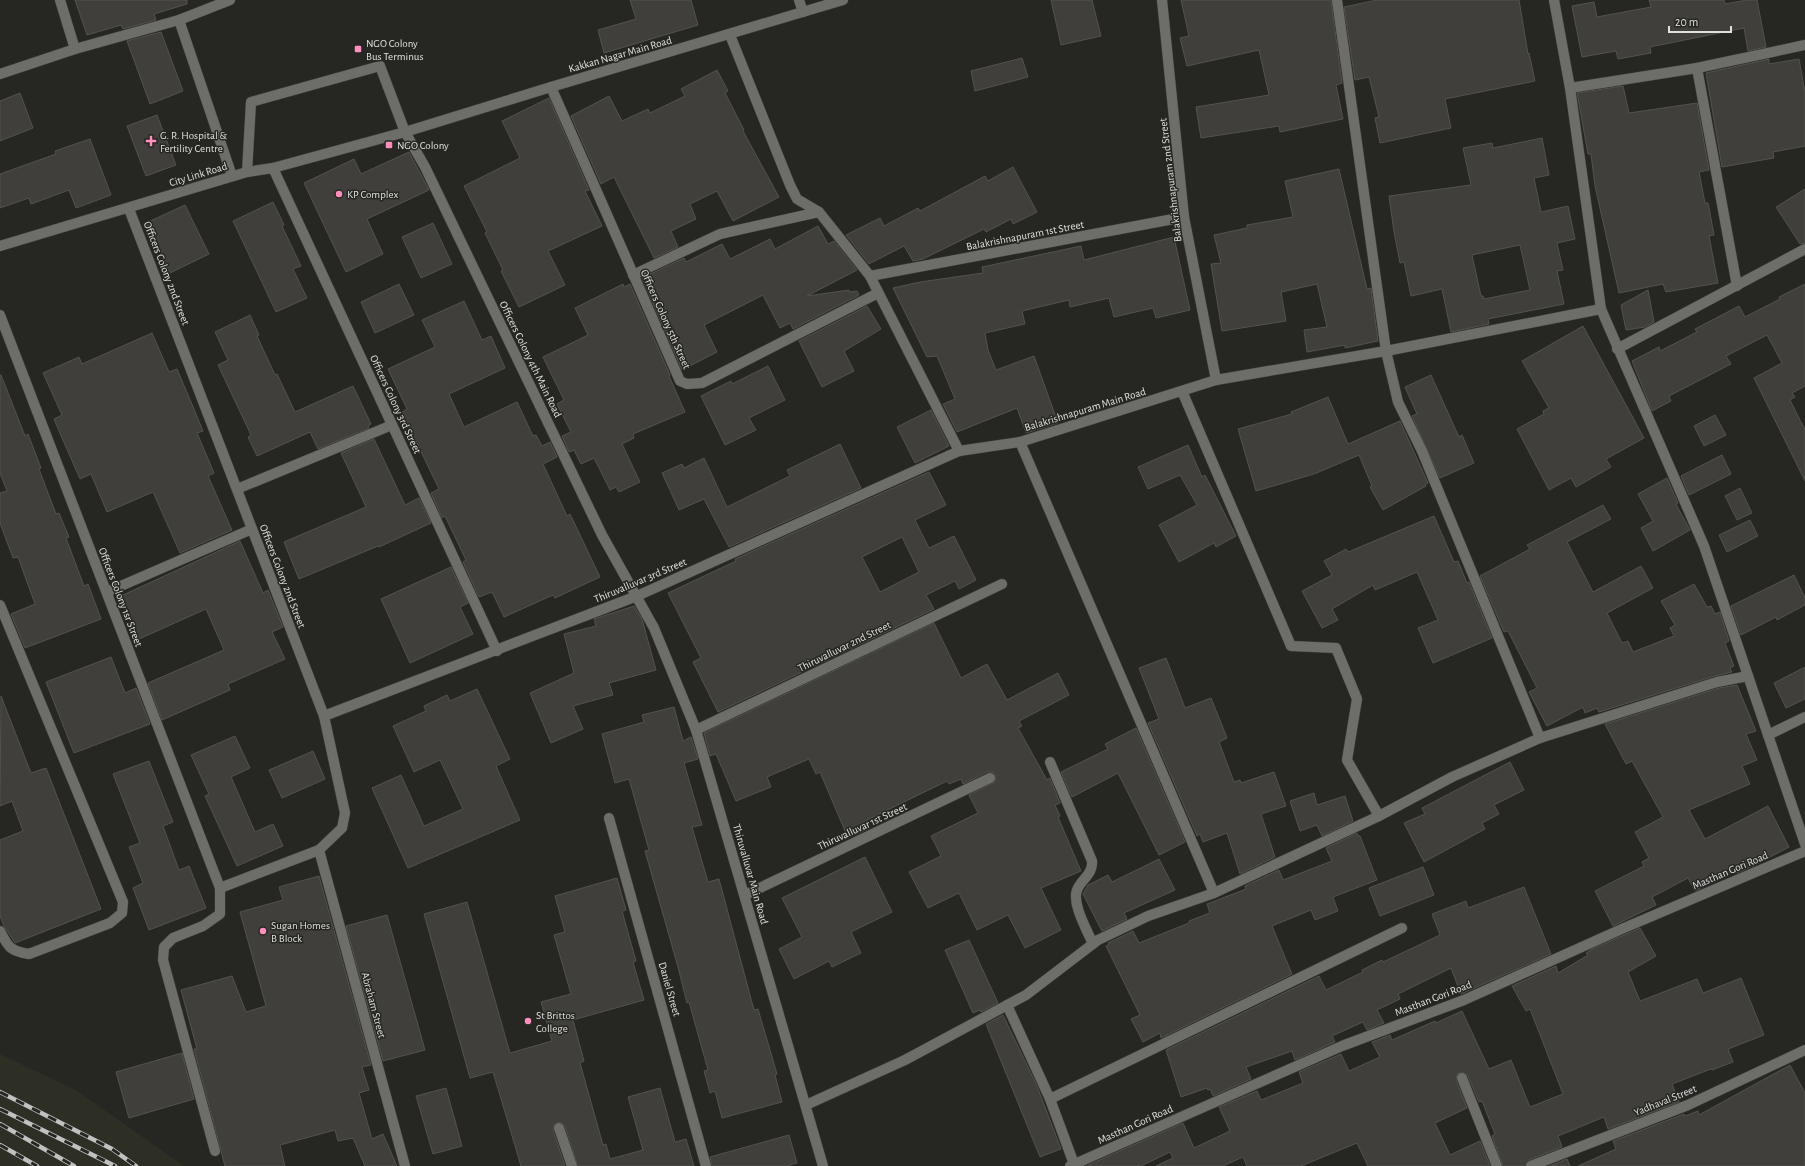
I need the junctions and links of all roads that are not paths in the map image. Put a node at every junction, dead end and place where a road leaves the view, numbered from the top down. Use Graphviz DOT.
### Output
graph roads {
  1 [pos="60,0"];
  2 [pos="230,0"];
  3 [pos="799,0"];
  4 [pos="843,0"];
  5 [pos="1162,0"];
  6 [pos="1337,0"];
  7 [pos="1554,0"];
  8 [pos="803,12"];
  9 [pos="179,20"];
  10 [pos="730,35"];
  11 [pos="1805,45"];
  12 [pos="75,49"];
  13 [pos="1697,68"];
  14 [pos="0,74"];
  15 [pos="550,87"];
  16 [pos="1570,88"];
  17 [pos="405,132"];
  18 [pos="273,168"];
  19 [pos="247,172"];
  20 [pos="232,176"];
  21 [pos="129,208"];
  22 [pos="819,212"];
  23 [pos="1184,218"];
  24 [pos="0,246"];
  25 [pos="1805,249"];
  26 [pos="633,275"];
  27 [pos="870,276"];
  28 [pos="1737,286"];
  29 [pos="878,293"];
  30 [pos="1601,309"];
  31 [pos="0,315"];
  32 [pos="1618,349"];
  33 [pos="1386,351"];
  34 [pos="1216,380"];
  35 [pos="1182,392"];
  36 [pos="392,425"];
  37 [pos="1020,442"];
  38 [pos="959,451"];
  39 [pos="237,489"];
  40 [pos="252,529"];
  41 [pos="1002,584"];
  42 [pos="107,592"];
  43 [pos="637,596"];
  44 [pos="0,605"];
  45 [pos="497,650"];
  46 [pos="1748,676"];
  47 [pos="324,716"];
  48 [pos="1805,717"];
  49 [pos="696,730"];
  50 [pos="1768,734"];
  51 [pos="1540,738"];
  52 [pos="1050,762"];
  53 [pos="990,778"];
  54 [pos="1379,816"];
  55 [pos="609,818"];
  56 [pos="1805,844"];
  57 [pos="319,850"];
  58 [pos="1805,851"];
  59 [pos="220,888"];
  60 [pos="1214,893"];
  61 [pos="744,895"];
  62 [pos="1402,928"];
  63 [pos="0,931"];
  64 [pos="1093,944"];
  65 [pos="1007,1005"];
  66 [pos="1805,1050"];
  67 [pos="1462,1078"];
  68 [pos="1050,1099"];
  69 [pos="806,1104"];
  70 [pos="559,1128"];
  71 [pos="215,1150"];
  72 [pos="1072,1165"];
  73 [pos="405,1166"];
  74 [pos="572,1166"];
  75 [pos="706,1166"];
  76 [pos="823,1166"];
  77 [pos="1497,1166"];
  78 [pos="1531,1166"];
  1 -- 12 [label="street"];
  2 -- 9 [label="street"];
  3 -- 8 [label="street"];
  4 -- 8 [label="street, Kakkan Nagar Main Road"];
  5 -- 23 [label="street, Balakrishnapuram 2nd Street"];
  6 -- 33 [label="street"];
  7 -- 16 [label="street"];
  8 -- 10 [label="street, Kakkan Nagar Main Road"];
  9 -- 12 [label="street"];
  9 -- 20 [label="street"];
  10 -- 15 [label="street, Kakkan Nagar Main Road"];
  10 -- 22 [label="street"];
  11 -- 13 [label="street"];
  12 -- 14 [label="street"];
  13 -- 16 [label="street"];
  13 -- 28 [label="street"];
  15 -- 17 [label="street, Kakkan Nagar Main Road"];
  15 -- 26 [label="street, Officers Colony 5th Street"];
  16 -- 30 [label="street"];
  17 -- 18 [label="street, City Link Road"];
  17 -- 19 [label="street, Officers Colony 4th Main Road"];
  17 -- 43 [label="street, Officers Colony 4th Main Road"];
  18 -- 19 [label="street, City Link Road"];
  18 -- 36 [label="street, Officers Colony 3rd Street"];
  19 -- 20 [label="street, City Link Road"];
  20 -- 21 [label="street, City Link Road"];
  21 -- 24 [label="street, City Link Road"];
  21 -- 39 [label="street, Officers Colony 2nd Street"];
  22 -- 26 [label="street"];
  22 -- 27 [label="street"];
  23 -- 27 [label="street, Balakrishnapuram 1st Street"];
  23 -- 34 [label="street, Balakrishnapuram 2nd Street"];
  25 -- 28 [label="street"];
  26 -- 29 [label="street, Officers Colony 5th Street"];
  27 -- 29 [label="street"];
  28 -- 32 [label="street"];
  29 -- 38 [label="street"];
  30 -- 32 [label="street"];
  30 -- 33 [label="street, Balakrishnapuram Main Road"];
  31 -- 42 [label="street, Officers Colony 1sr Street"];
  32 -- 46 [label="street"];
  33 -- 34 [label="street, Balakrishnapuram Main Road"];
  33 -- 51 [label="street"];
  34 -- 35 [label="street, Balakrishnapuram Main Road"];
  35 -- 37 [label="street, Balakrishnapuram Main Road"];
  35 -- 54 [label="street"];
  36 -- 39 [label="street"];
  36 -- 45 [label="street, Officers Colony 3rd Street"];
  37 -- 38 [label="street, Balakrishnapuram Main Road"];
  37 -- 60 [label="street"];
  38 -- 43 [label="street, Thiruvalluvar 3rd Street"];
  39 -- 40 [label="street, Officers Colony 2nd Street"];
  40 -- 42 [label="street"];
  40 -- 47 [label="street, Officers Colony 2nd Street"];
  41 -- 49 [label="street, Thiruvalluvar 2nd Street"];
  42 -- 59 [label="street, Officers Colony 1sr Street"];
  43 -- 45 [label="street, Thiruvalluvar 3rd Street"];
  43 -- 49 [label="street, Thiruvalluvar Main Road"];
  44 -- 63 [label="street"];
  45 -- 47 [label="street, Thiruvalluvar 3rd Street"];
  46 -- 50 [label="street"];
  46 -- 51 [label="street"];
  47 -- 57 [label="street, Officers Colony 2nd Street"];
  48 -- 50 [label="street"];
  49 -- 61 [label="street, Thiruvalluvar Main Road"];
  50 -- 56 [label="street"];
  51 -- 54 [label="street"];
  52 -- 64 [label="street"];
  53 -- 61 [label="street, Thiruvalluvar 1st Street"];
  54 -- 60 [label="street"];
  55 -- 75 [label="street, Daniel Street"];
  57 -- 59 [label="street, Officers Colony 2nd Street"];
  57 -- 73 [label="street, Abraham Street"];
  58 -- 72 [label="street, Masthan Gori Road"];
  59 -- 71 [label="street"];
  60 -- 64 [label="street"];
  61 -- 69 [label="street, Thiruvalluvar Main Road"];
  62 -- 68 [label="street"];
  64 -- 65 [label="street"];
  65 -- 68 [label="street"];
  65 -- 69 [label="street"];
  66 -- 78 [label="street, Yadhaval Street"];
  67 -- 77 [label="street"];
  68 -- 72 [label="street"];
  69 -- 76 [label="street, Thiruvalluvar Main Road"];
  70 -- 74 [label="street"];
}
